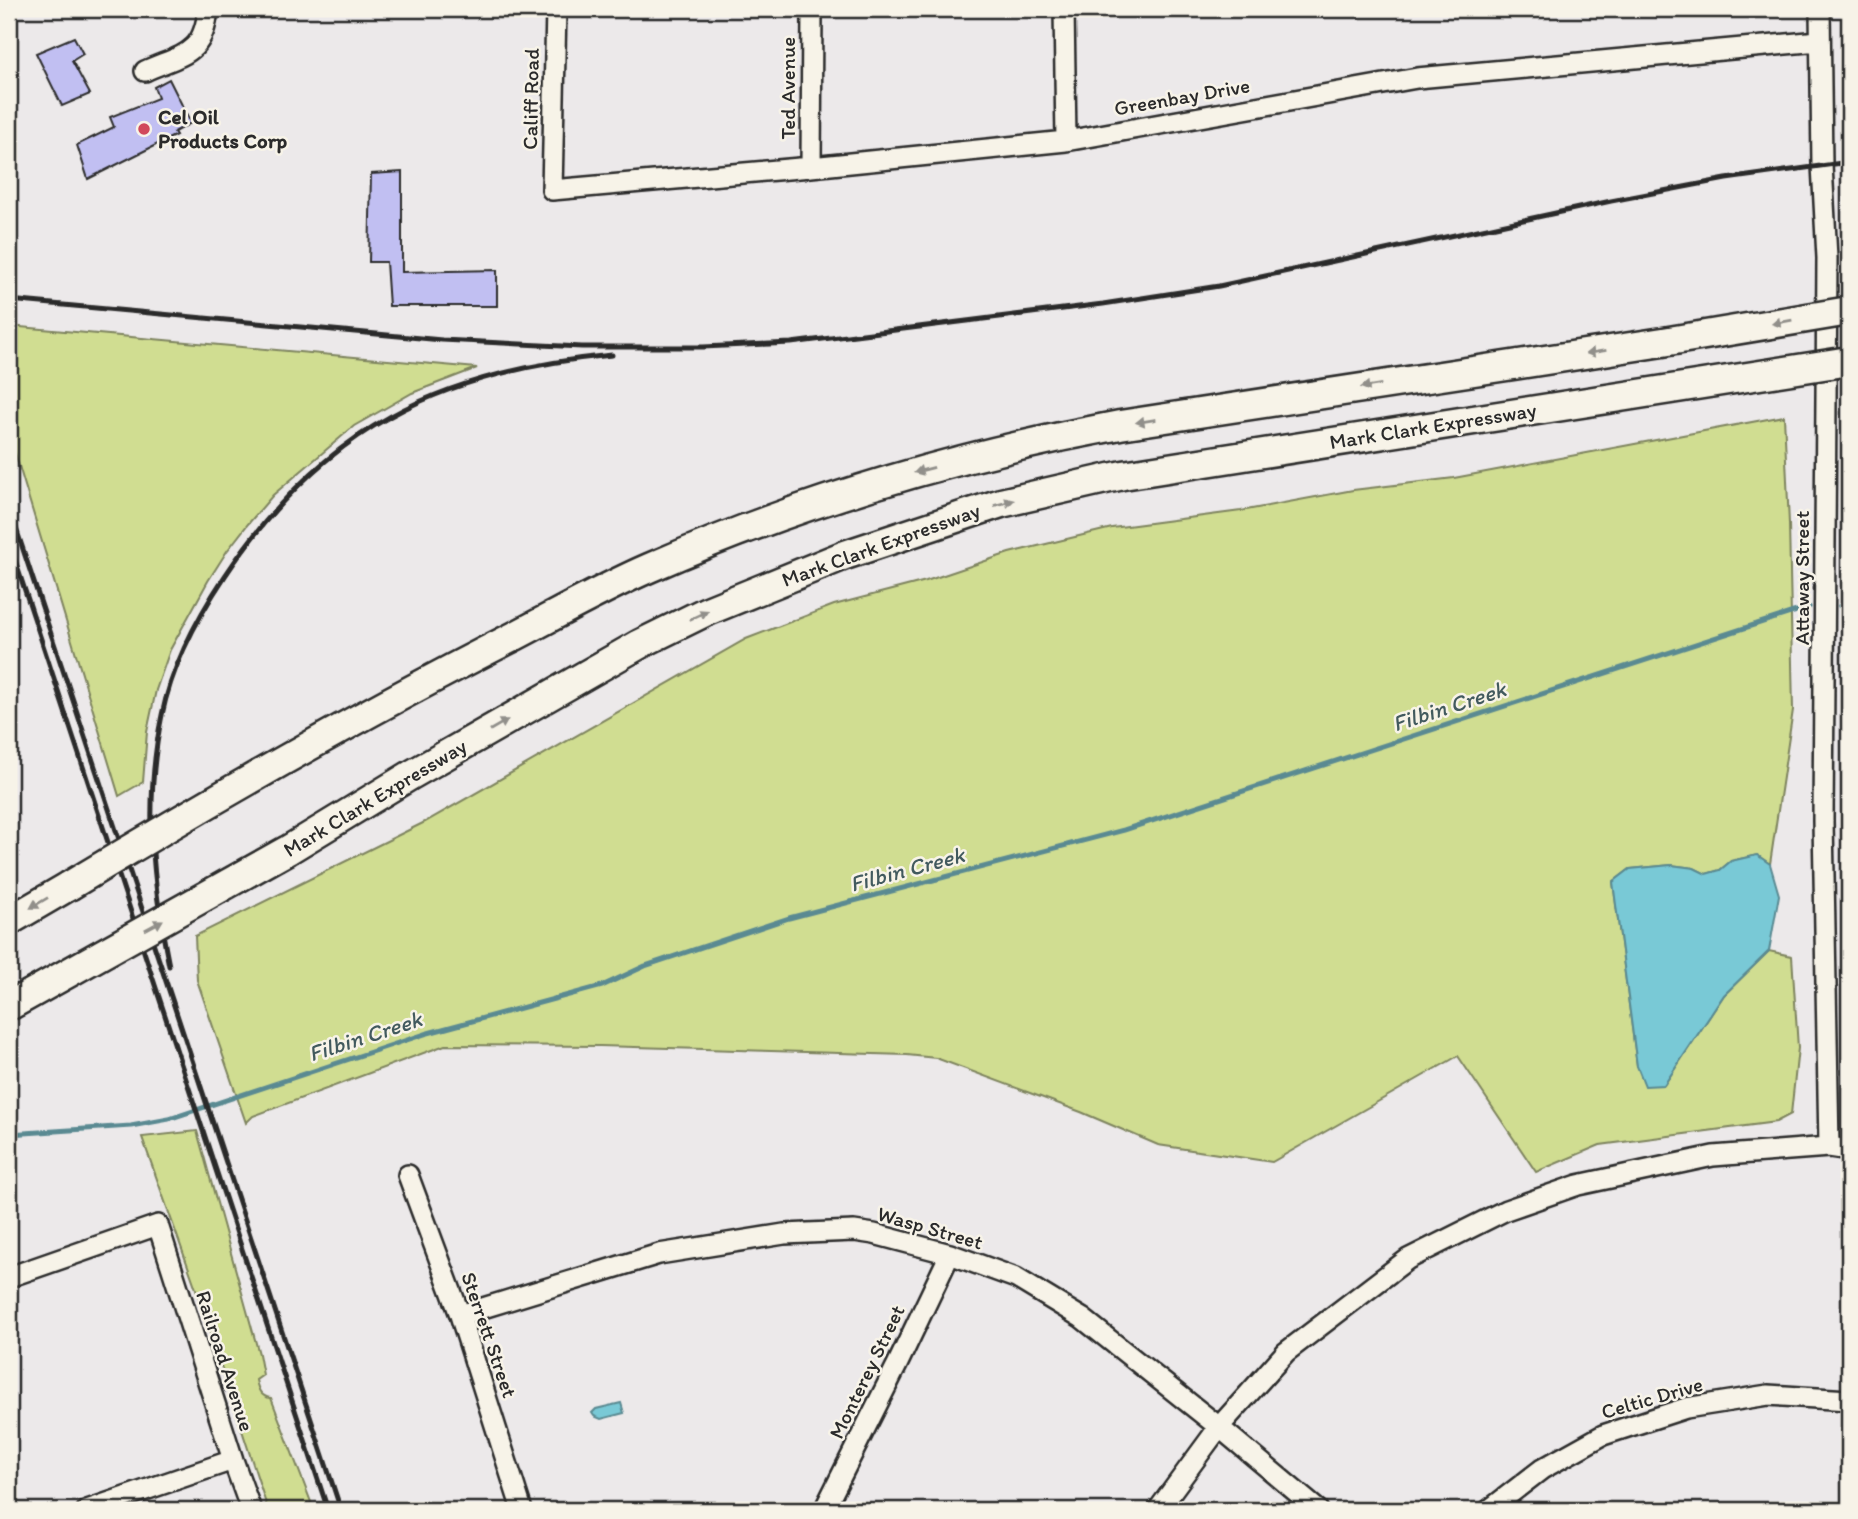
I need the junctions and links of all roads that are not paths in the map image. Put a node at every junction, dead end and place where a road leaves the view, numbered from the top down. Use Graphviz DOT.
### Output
graph roads {
  1 [pos="556,9"];
  2 [pos="812,9"];
  3 [pos="1064,9"];
  4 [pos="1819,9"];
  5 [pos="208,10"];
  6 [pos="1819,41"];
  7 [pos="145,71"];
  8 [pos="1066,141"];
  9 [pos="811,167"];
  10 [pos="552,190"];
  11 [pos="1849,311"];
  12 [pos="1849,361"];
  13 [pos="9,921"];
  14 [pos="106,953"];
  15 [pos="9,1006"];
  16 [pos="9,1017"];
  17 [pos="1829,1147"];
  18 [pos="1849,1150"];
  19 [pos="408,1175"];
  20 [pos="950,1254"];
  21 [pos="9,1277"];
  22 [pos="460,1315"];
  23 [pos="1849,1400"];
  24 [pos="1219,1427"];
  25 [pos="233,1460"];
  26 [pos="88,1510"];
  27 [pos="251,1510"];
  28 [pos="522,1510"];
  29 [pos="824,1510"];
  30 [pos="1158,1510"];
  31 [pos="1318,1510"];
  32 [pos="1489,1510"];
  1 -- 10 [label="street, Califf Road"];
  2 -- 9 [label="street, Ted Avenue"];
  3 -- 8 [label="street"];
  4 -- 6 [label="street, Attaway Street"];
  5 -- 7 [label="street"];
  6 -- 8 [label="street, Greenbay Drive"];
  6 -- 17 [label="street, Attaway Street"];
  8 -- 9 [label="street, Greenbay Drive"];
  9 -- 10 [label="street, Greenbay Drive"];
  11 -- 13 [label="highway, one-way, bridge"];
  14 -- 12 [label="highway, Mark Clark Expressway, one-way, bridge"];
  14 -- 15 [label="highway, Mark Clark Expressway, bridge"];
  14 -- 16 [label="highway, bridge"];
  17 -- 18 [label="street"];
  17 -- 24 [label="street"];
  19 -- 22 [label="street, Sterrett Street"];
  20 -- 22 [label="street, Wasp Street"];
  20 -- 24 [label="street, Wasp Street"];
  20 -- 29 [label="street, Monterey Street"];
  21 -- 25 [label="street, Railroad Avenue"];
  22 -- 28 [label="street, Sterrett Street"];
  23 -- 32 [label="street, Celtic Drive"];
  24 -- 30 [label="street"];
  24 -- 31 [label="street, Wasp Street"];
  25 -- 26 [label="street"];
  25 -- 27 [label="street, Railroad Avenue"];
}
